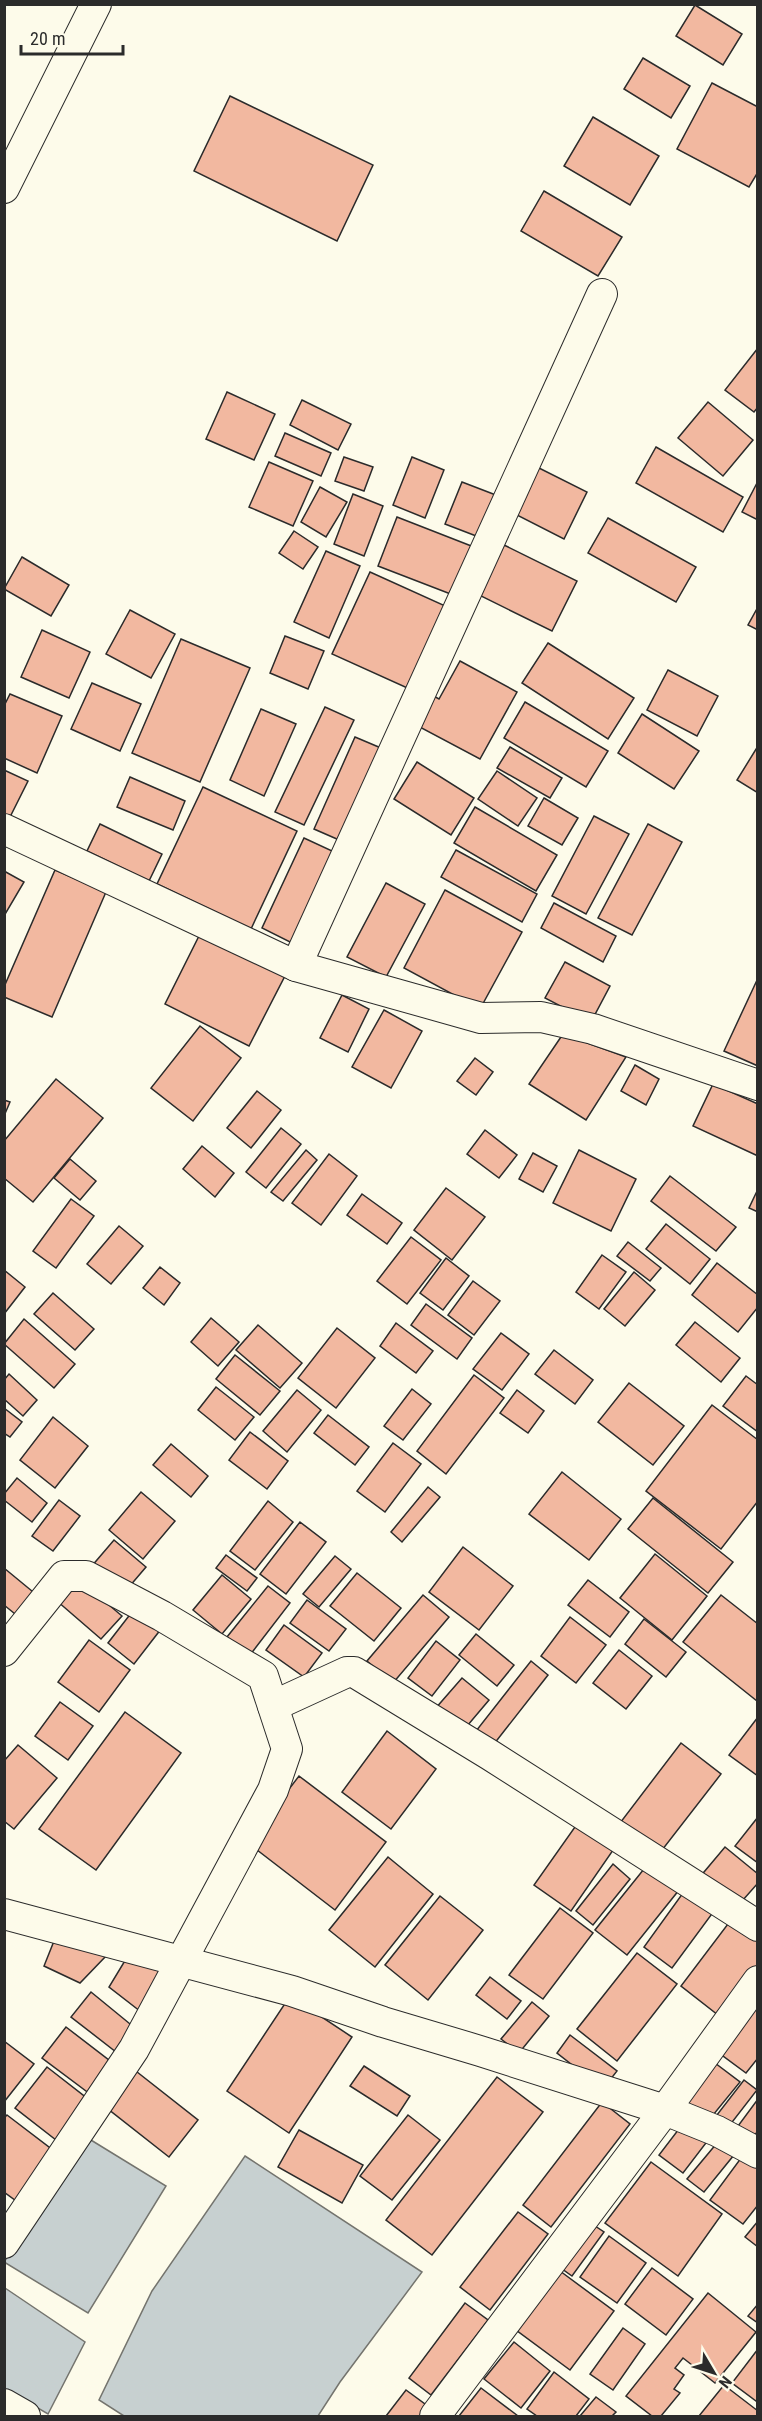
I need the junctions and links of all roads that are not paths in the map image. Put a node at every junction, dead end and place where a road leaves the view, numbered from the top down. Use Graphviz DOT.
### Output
graph roads {
  1 [pos="96,4"];
  2 [pos="4,188"];
  3 [pos="602,294"];
  4 [pos="4,829"];
  5 [pos="297,966"];
  6 [pos="758,1085"];
  7 [pos="4,1651"];
  8 [pos="273,1706"];
  9 [pos="4,1914"];
  10 [pos="758,1926"];
  11 [pos="180,1962"];
  12 [pos="758,1980"];
  13 [pos="665,2110"];
  14 [pos="758,2153"];
  15 [pos="4,2243"];
  16 [pos="4,2404"];
  17 [pos="24,2416"];
  18 [pos="435,2416"];
  1 -- 2 [label="street"];
  3 -- 5 [label="street"];
  4 -- 5 [label="street"];
  5 -- 6 [label="street"];
  7 -- 8 [label="street"];
  8 -- 10 [label="street"];
  8 -- 11 [label="street"];
  9 -- 11 [label="street"];
  11 -- 13 [label="street"];
  11 -- 15 [label="street"];
  12 -- 13 [label="street"];
  13 -- 14 [label="street"];
  13 -- 18 [label="street"];
  16 -- 17 [label="street"];
}
